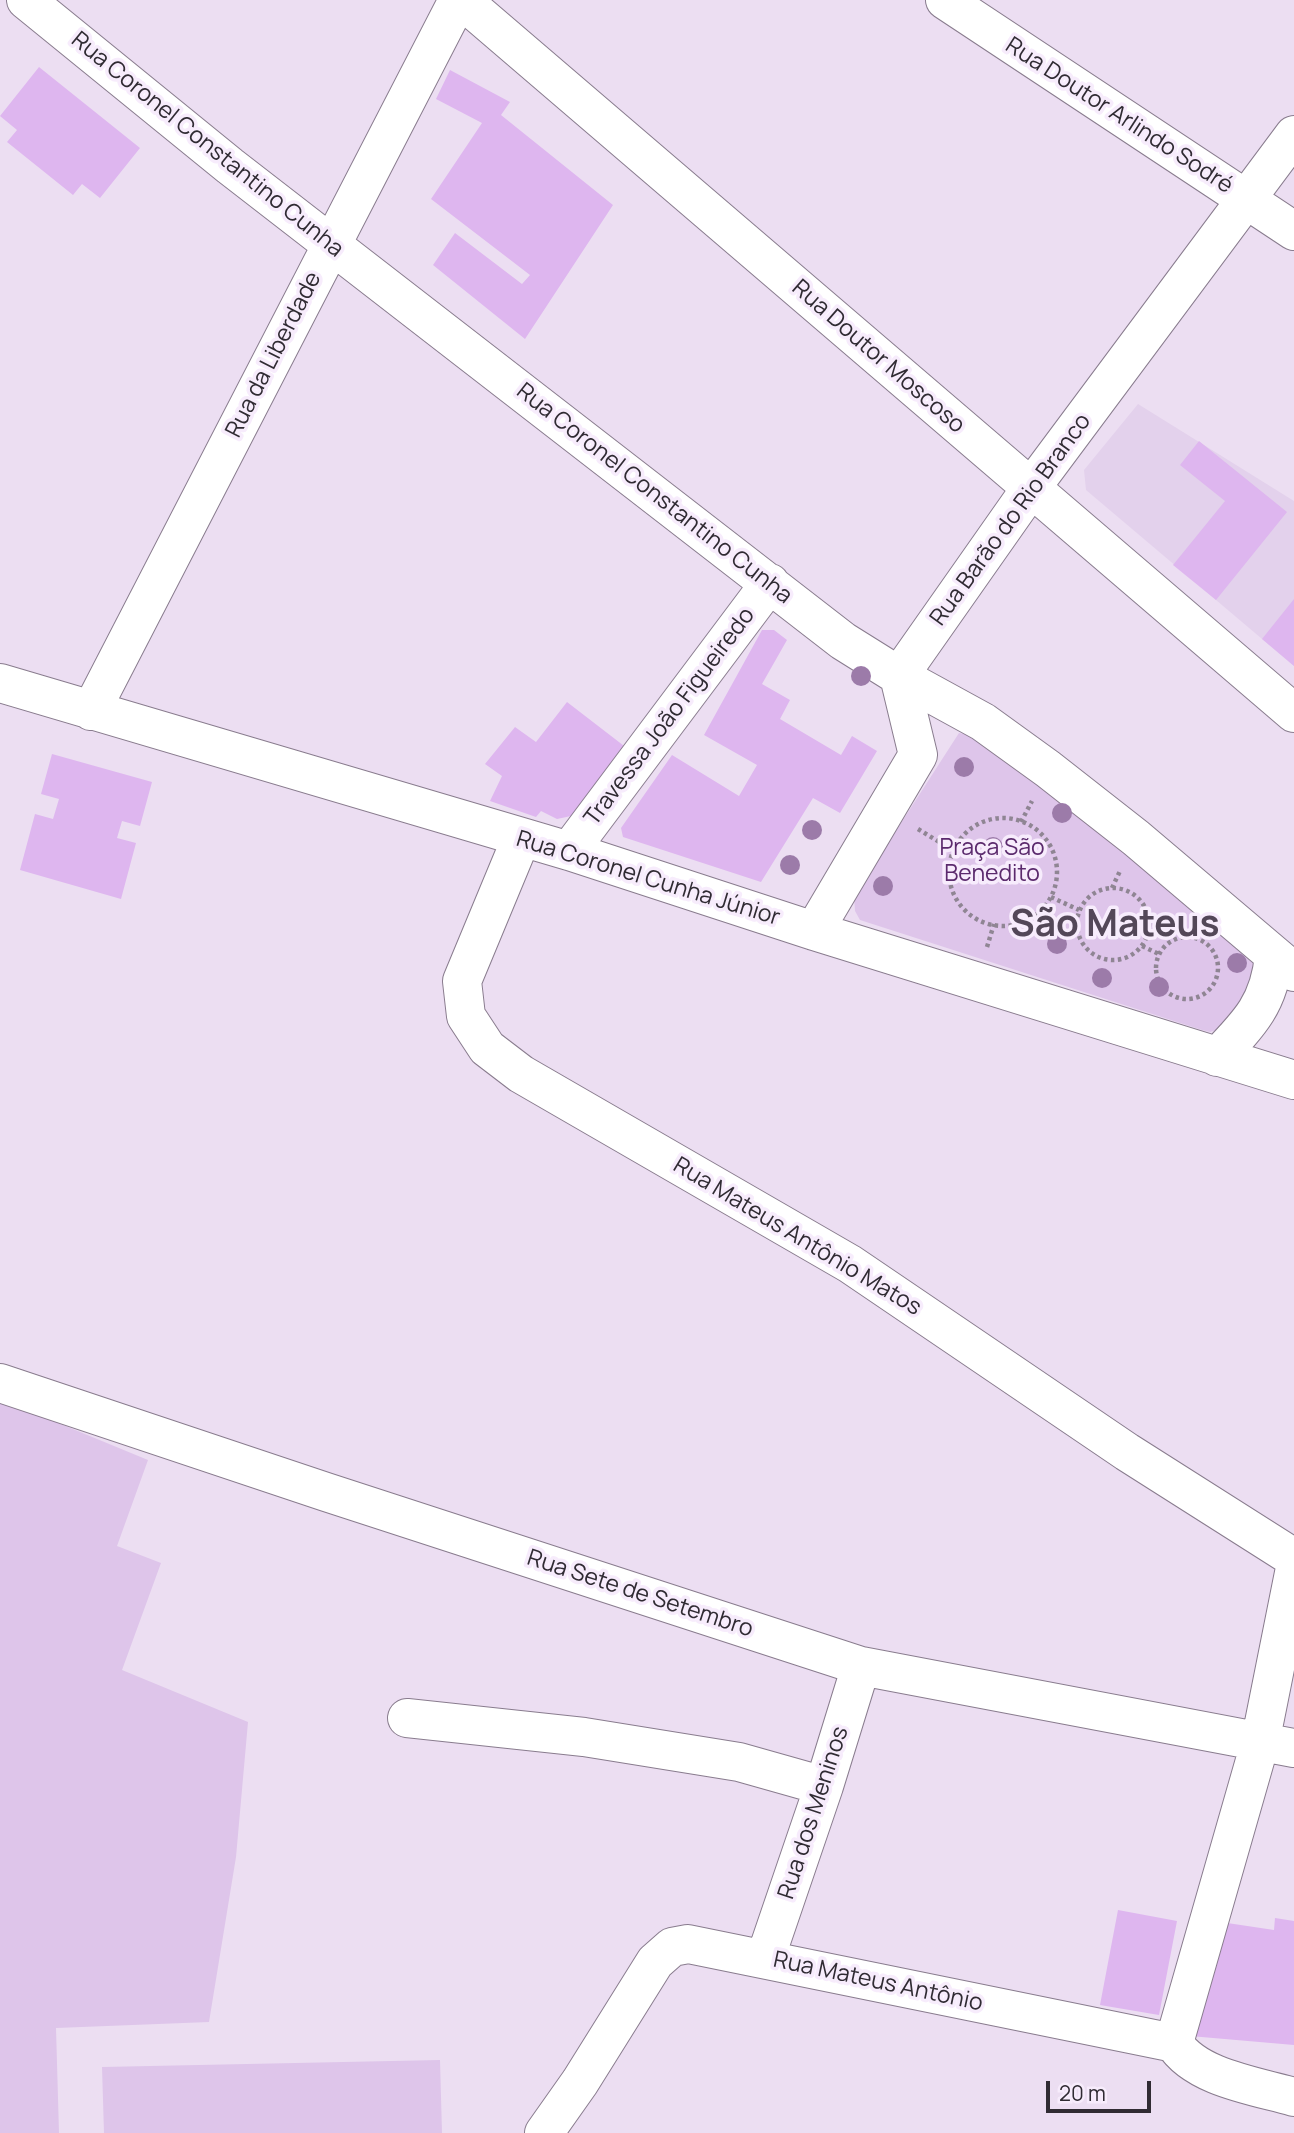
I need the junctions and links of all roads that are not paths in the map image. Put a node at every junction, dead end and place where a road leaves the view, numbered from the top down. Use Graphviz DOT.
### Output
graph roads {
  1 [pos="26,0"];
  2 [pos="460,0"];
  3 [pos="944,0"];
  4 [pos="1294,135"];
  5 [pos="1247,200"];
  6 [pos="1294,231"];
  7 [pos="331,244"];
  8 [pos="1031,488"];
  9 [pos="770,583"];
  10 [pos="899,676"];
  11 [pos="0,683"];
  12 [pos="91,711"];
  13 [pos="1294,713"];
  14 [pos="983,722"];
  15 [pos="918,755"];
  16 [pos="521,839"];
  17 [pos="569,852"];
  18 [pos="814,931"];
  19 [pos="1284,964"];
  20 [pos="1217,1057"];
  21 [pos="1294,1080"];
  22 [pos="0,1383"];
  23 [pos="1294,1558"];
  24 [pos="1294,1573"];
  25 [pos="861,1666"];
  26 [pos="407,1718"];
  27 [pos="1277,1745"];
  28 [pos="824,1786"];
  29 [pos="765,1959"];
  30 [pos="1174,2043"];
  31 [pos="1294,2097"];
  32 [pos="544,2133"];
  1 -- 7 [label="street, Rua Coronel Constantino Cunha"];
  2 -- 7 [label="street, Rua da Liberdade"];
  2 -- 8 [label="street, Rua Doutor Moscoso"];
  3 -- 5 [label="street, Rua Doutor Arlindo Sodré"];
  4 -- 5 [label="street, Rua Barão do Rio Branco"];
  5 -- 6 [label="street, Rua Doutor Arlindo Sodré"];
  5 -- 8 [label="street, Rua Barão do Rio Branco"];
  7 -- 9 [label="street, Rua Coronel Constantino Cunha"];
  7 -- 12 [label="street, Rua da Liberdade"];
  8 -- 10 [label="street, Rua Barão do Rio Branco"];
  8 -- 13 [label="street, Rua Doutor Moscoso"];
  9 -- 10 [label="street, Rua Coronel Constantino Cunha"];
  9 -- 17 [label="street, Travessa João Figueiredo"];
  10 -- 14 [label="street, Rua Coronel Constantino Cunha"];
  10 -- 15 [label="street"];
  11 -- 12 [label="street, Rua Coronel Cunha Júnior"];
  12 -- 16 [label="street, Rua Coronel Cunha Júnior"];
  14 -- 15 [label="street"];
  14 -- 19 [label="street, Rua Coronel Constantino Cunha"];
  15 -- 18 [label="street"];
  16 -- 17 [label="street, Rua Coronel Cunha Júnior"];
  16 -- 23 [label="street, Rua Mateus Antônio Matos"];
  17 -- 18 [label="street, Rua Coronel Cunha Júnior"];
  18 -- 20 [label="street, Rua Coronel Cunha Júnior"];
  19 -- 20 [label="street"];
  20 -- 21 [label="street, Rua Coronel Cunha Júnior"];
  22 -- 25 [label="street, Rua Sete de Setembro"];
  24 -- 27 [label="street"];
  25 -- 27 [label="street, Rua Sete de Setembro"];
  25 -- 28 [label="street, Rua dos Meninos"];
  26 -- 28 [label="street"];
  27 -- 30 [label="street"];
  28 -- 29 [label="street, Rua dos Meninos"];
  29 -- 30 [label="street, Rua Mateus Antônio"];
  29 -- 32 [label="street, Rua Mateus Antônio"];
  30 -- 31 [label="street"];
}
